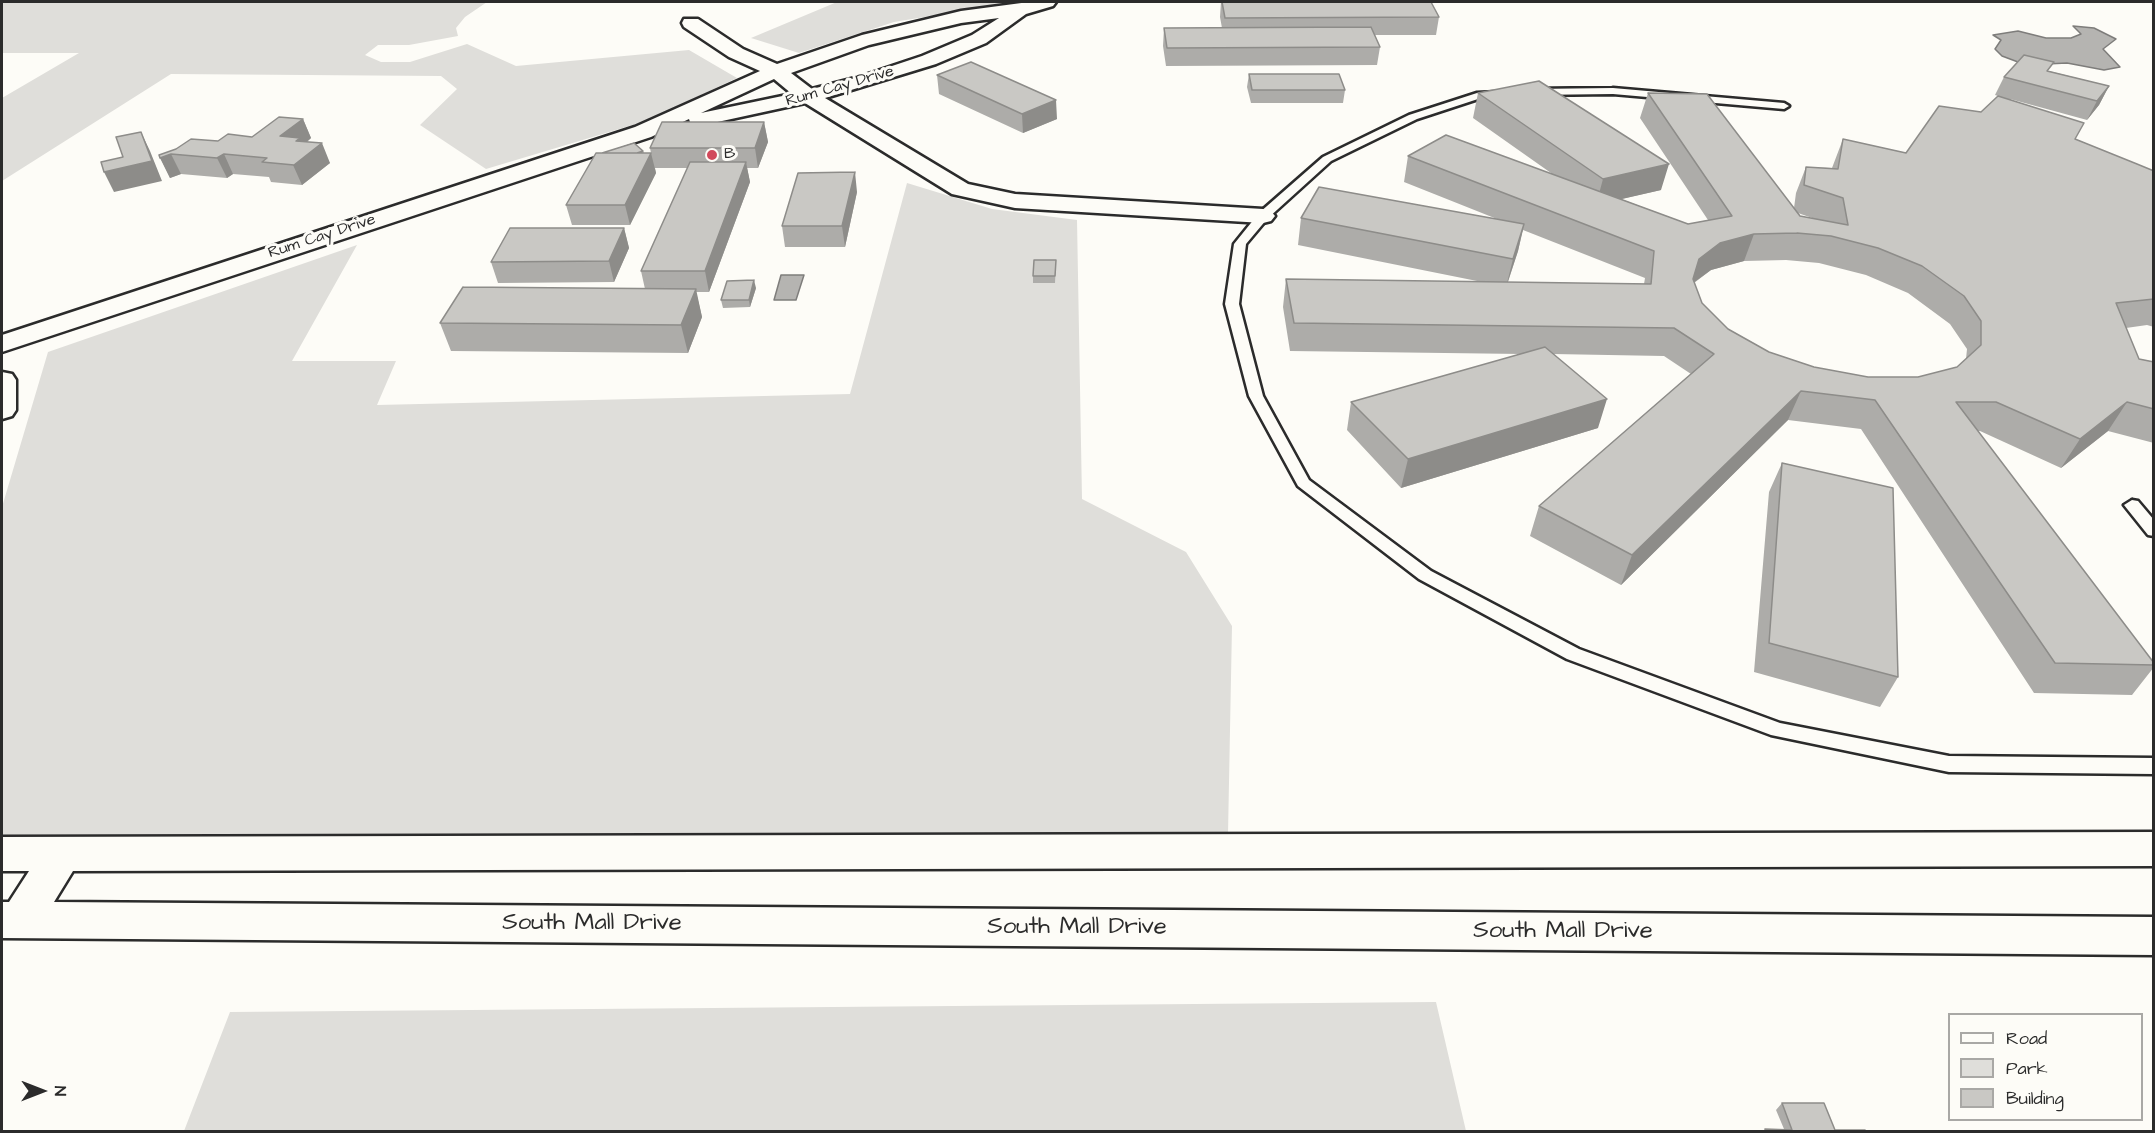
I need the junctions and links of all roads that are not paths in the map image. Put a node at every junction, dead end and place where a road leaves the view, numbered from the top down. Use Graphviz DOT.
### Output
graph roads {
  1 [pos="1047,2"];
  2 [pos="1024,9"];
  3 [pos="691,23"];
  4 [pos="776,71"];
  5 [pos="809,97"];
  6 [pos="1784,106"];
  7 [pos="643,132"];
  8 [pos="1263,216"];
  9 [pos="2,344"];
  10 [pos="2,380"];
  11 [pos="2,410"];
  12 [pos="2132,505"];
  13 [pos="2154,531"];
  14 [pos="2154,766"];
  15 [pos="2154,849"];
  16 [pos="2,854"];
  17 [pos="62,854"];
  18 [pos="11,920"];
  19 [pos="2154,936"];
  1 -- 2 [label="street, Rum Cay Drive"];
  2 -- 4 [label="street, Rum Cay Drive"];
  2 -- 5 [label="street, Rum Cay Drive"];
  3 -- 4 [label="street"];
  4 -- 5 [label="street"];
  4 -- 7 [label="street, Rum Cay Drive"];
  5 -- 7 [label="street, Rum Cay Drive"];
  5 -- 8 [label="street"];
  6 -- 8 [label="lane"];
  7 -- 9 [label="street, Rum Cay Drive"];
  8 -- 14 [label="lane"];
  10 -- 11 [label="street"];
  12 -- 13 [label="lane"];
  15 -- 17 [label="street"];
  16 -- 17 [label="street"];
  17 -- 18 [label="street"];
  18 -- 19 [label="street, South Mall Drive"];
}
